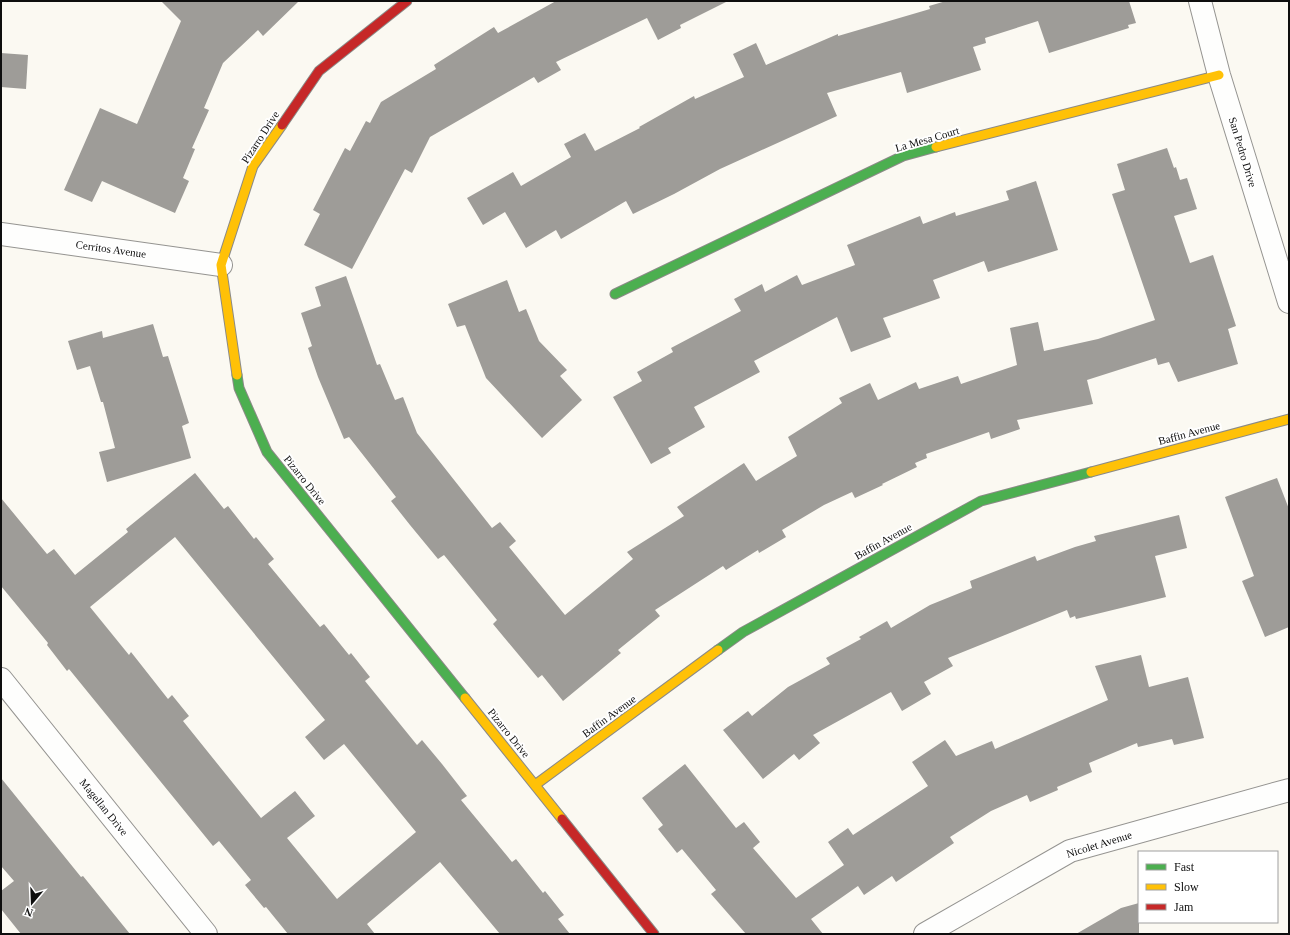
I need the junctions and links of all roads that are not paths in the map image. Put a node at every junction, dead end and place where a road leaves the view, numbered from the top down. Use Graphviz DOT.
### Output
graph roads {
  1 [pos="407,1"];
  2 [pos="1200,1"];
  3 [pos="1219,74"];
  4 [pos="1,234"];
  5 [pos="221,265"];
  6 [pos="615,294"];
  7 [pos="1289,302"];
  8 [pos="1289,419"];
  9 [pos="1,679"];
  10 [pos="535,785"];
  11 [pos="1289,790"];
  12 [pos="206,934"];
  13 [pos="654,934"];
  14 [pos="925,934"];
  1 -- 5 [label="street, Pizarro Drive"];
  2 -- 3 [label="street, San Pedro Drive"];
  3 -- 6 [label="street, La Mesa Court"];
  3 -- 7 [label="street, San Pedro Drive"];
  4 -- 5 [label="street, Cerritos Avenue"];
  5 -- 10 [label="street, Pizarro Drive"];
  8 -- 10 [label="street, Baffin Avenue"];
  9 -- 12 [label="street, Magellan Drive"];
  10 -- 13 [label="street, Pizarro Drive"];
  11 -- 14 [label="street, Nicolet Avenue"];
}
